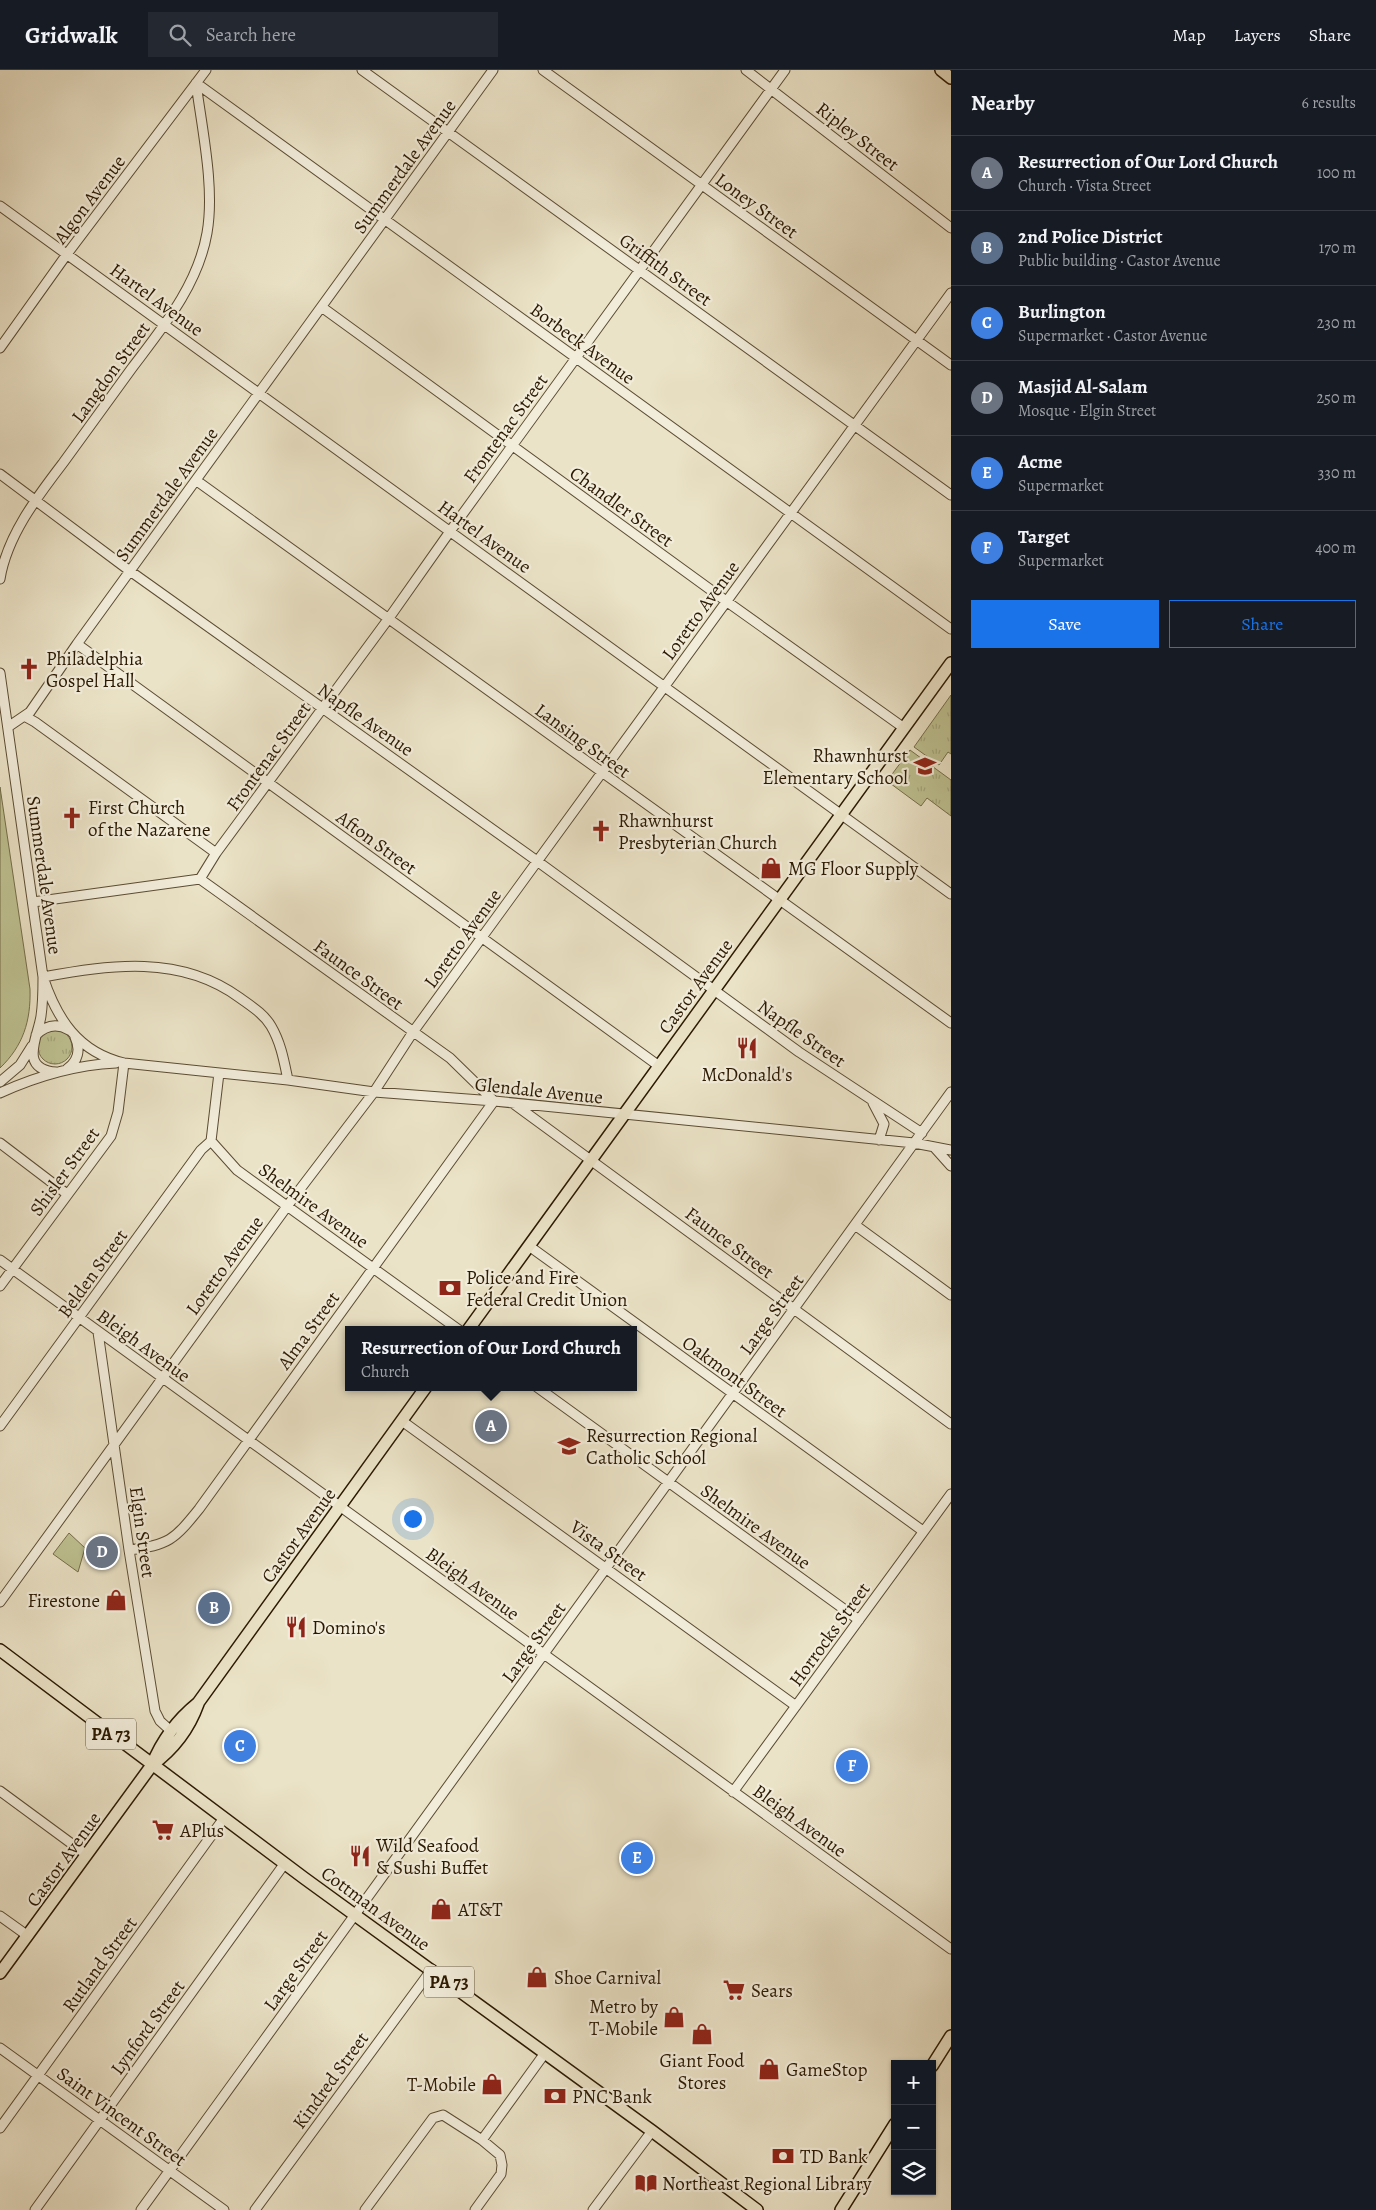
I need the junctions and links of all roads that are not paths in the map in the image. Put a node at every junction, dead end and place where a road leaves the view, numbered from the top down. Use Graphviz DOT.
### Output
graph roads {
  1 [pos="206,70"];
  2 [pos="362,70"];
  3 [pos="493,70"];
  4 [pos="543,70"];
  5 [pos="746,70"];
  6 [pos="786,70"];
  7 [pos="941,70"];
  8 [pos="951,78"];
  9 [pos="196,83"];
  10 [pos="771,90"];
  11 [pos="449,131"];
  12 [pos="702,185"];
  13 [pos="0,206"];
  14 [pos="385,220"];
  15 [pos="951,228"];
  16 [pos="67,254"];
  17 [pos="641,271"];
  18 [pos="951,293"];
  19 [pos="322,308"];
  20 [pos="164,325"];
  21 [pos="917,340"];
  22 [pos="0,348"];
  23 [pos="576,358"];
  24 [pos="951,365"];
  25 [pos="260,393"];
  26 [pos="855,427"];
  27 [pos="512,446"];
  28 [pos="0,474"];
  29 [pos="197,481"];
  30 [pos="951,495"];
  31 [pos="35,500"];
  32 [pos="791,514"];
  33 [pos="450,530"];
  34 [pos="130,571"];
  35 [pos="0,579"];
  36 [pos="726,601"];
  37 [pos="389,618"];
  38 [pos="951,629"];
  39 [pos="77,644"];
  40 [pos="951,663"];
  41 [pos="0,673"];
  42 [pos="663,687"];
  43 [pos="323,708"];
  44 [pos="26,717"];
  45 [pos="4,727"];
  46 [pos="904,728"];
  47 [pos="602,774"];
  48 [pos="269,784"];
  49 [pos="842,813"];
  50 [pos="216,853"];
  51 [pos="537,861"];
  52 [pos="200,879"];
  53 [pos="951,894"];
  54 [pos="779,900"];
  55 [pos="33,902"];
  56 [pos="481,938"];
  57 [pos="43,977"];
  58 [pos="714,990"];
  59 [pos="951,1024"];
  60 [pos="413,1032"];
  61 [pos="72,1033"];
  62 [pos="32,1044"];
  63 [pos="124,1063"];
  64 [pos="660,1066"];
  65 [pos="59,1072"];
  66 [pos="219,1073"];
  67 [pos="288,1080"];
  68 [pos="0,1082"];
  69 [pos="374,1092"];
  70 [pos="951,1092"];
  71 [pos="0,1093"];
  72 [pos="494,1101"];
  73 [pos="872,1101"];
  74 [pos="514,1104"];
  75 [pos="624,1115"];
  76 [pos="922,1133"];
  77 [pos="879,1140"];
  78 [pos="211,1141"];
  79 [pos="0,1143"];
  80 [pos="914,1143"];
  81 [pos="933,1147"];
  82 [pos="951,1150"];
  83 [pos="591,1160"];
  84 [pos="951,1166"];
  85 [pos="67,1194"];
  86 [pos="288,1205"];
  87 [pos="855,1225"];
  88 [pos="529,1246"];
  89 [pos="0,1260"];
  90 [pos="373,1267"];
  91 [pos="12,1269"];
  92 [pos="0,1286"];
  93 [pos="951,1295"];
  94 [pos="793,1309"];
  95 [pos="79,1318"];
  96 [pos="454,1326"];
  97 [pos="471,1326"];
  98 [pos="98,1332"];
  99 [pos="162,1378"];
  100 [pos="423,1391"];
  101 [pos="542,1391"];
  102 [pos="733,1395"];
  103 [pos="402,1420"];
  104 [pos="951,1424"];
  105 [pos="0,1426"];
  106 [pos="248,1440"];
  107 [pos="114,1444"];
  108 [pos="668,1483"];
  109 [pos="951,1494"];
  110 [pos="340,1506"];
  111 [pos="923,1531"];
  112 [pos="129,1550"];
  113 [pos="607,1568"];
  114 [pos="0,1602"];
  115 [pos="859,1620"];
  116 [pos="0,1650"];
  117 [pos="544,1654"];
  118 [pos="198,1703"];
  119 [pos="796,1706"];
  120 [pos="171,1731"];
  121 [pos="152,1765"];
  122 [pos="0,1791"];
  123 [pos="733,1792"];
  124 [pos="224,1818"];
  125 [pos="87,1855"];
  126 [pos="285,1863"];
  127 [pos="355,1914"];
  128 [pos="0,1916"];
  129 [pos="28,1936"];
  130 [pos="951,1949"];
  131 [pos="432,1969"];
  132 [pos="0,1973"];
  133 [pos="951,2036"];
  134 [pos="0,2048"];
  135 [pos="545,2053"];
  136 [pos="936,2060"];
  137 [pos="39,2075"];
  138 [pos="99,2120"];
  139 [pos="0,2128"];
  140 [pos="891,2130"];
  141 [pos="652,2131"];
  142 [pos="482,2140"];
  143 [pos="169,2171"];
  144 [pos="35,2210"];
  145 [pos="141,2210"];
  146 [pos="224,2210"];
  147 [pos="255,2210"];
  148 [pos="366,2210"];
  149 [pos="474,2210"];
  150 [pos="593,2210"];
  151 [pos="757,2210"];
  152 [pos="841,2210"];
  1 -- 9 [label="street, Algon Avenue"];
  2 -- 11 [label="street, Griffith Street"];
  3 -- 11 [label="street, Summerdale Avenue"];
  4 -- 12 [label="street, Loney Street"];
  5 -- 10 [label="street, Ripley Street"];
  6 -- 10 [label="street, Frontenac Street"];
  7 -- 8 [label="main road"];
  9 -- 14 [label="street, Borbeck Avenue"];
  9 -- 16 [label="street, Algon Avenue"];
  9 -- 20 [label="street, Langdon Street"];
  10 -- 12 [label="street, Frontenac Street"];
  10 -- 15 [label="street, Ripley Street"];
  11 -- 14 [label="street, Summerdale Avenue"];
  11 -- 17 [label="street, Griffith Street"];
  12 -- 17 [label="street, Frontenac Street"];
  12 -- 21 [label="street, Loney Street"];
  13 -- 16 [label="street, Hartel Avenue"];
  14 -- 19 [label="street, Summerdale Avenue"];
  14 -- 23 [label="street, Borbeck Avenue"];
  16 -- 20 [label="street, Hartel Avenue"];
  16 -- 22 [label="street, Algon Avenue"];
  17 -- 23 [label="street, Frontenac Street"];
  17 -- 26 [label="street, Griffith Street"];
  18 -- 21 [label="street, Loretto Avenue"];
  19 -- 25 [label="street, Summerdale Avenue"];
  19 -- 27 [label="street, Chandler Street"];
  20 -- 25 [label="street, Hartel Avenue"];
  20 -- 31 [label="street, Langdon Street"];
  21 -- 24 [label="street, Loney Street"];
  21 -- 26 [label="street, Loretto Avenue"];
  23 -- 27 [label="street, Frontenac Street"];
  23 -- 32 [label="street, Borbeck Avenue"];
  25 -- 29 [label="street, Summerdale Avenue"];
  25 -- 33 [label="street, Hartel Avenue"];
  26 -- 30 [label="street, Griffith Street"];
  26 -- 32 [label="street, Loretto Avenue"];
  27 -- 33 [label="street, Frontenac Street"];
  27 -- 36 [label="street, Chandler Street"];
  28 -- 31 [label="street, Napfle Avenue"];
  29 -- 34 [label="street, Summerdale Avenue"];
  29 -- 37 [label="street, Lansing Street"];
  31 -- 34 [label="street, Napfle Avenue"];
  31 -- 35 [label="street, Langdon Street"];
  32 -- 36 [label="street, Loretto Avenue"];
  32 -- 38 [label="street, Borbeck Avenue"];
  33 -- 37 [label="street, Frontenac Street"];
  33 -- 42 [label="street, Hartel Avenue"];
  34 -- 39 [label="street, Summerdale Avenue"];
  34 -- 43 [label="street, Napfle Avenue"];
  36 -- 42 [label="street, Loretto Avenue"];
  36 -- 46 [label="street, Chandler Street"];
  37 -- 43 [label="street, Frontenac Street"];
  37 -- 47 [label="street, Lansing Street"];
  39 -- 44 [label="street, Summerdale Avenue"];
  39 -- 48 [label="street, Afton Street"];
  40 -- 46 [label="main road, Castor Avenue"];
  41 -- 45 [label="street"];
  42 -- 47 [label="street, Loretto Avenue"];
  42 -- 49 [label="street, Hartel Avenue"];
  43 -- 48 [label="street, Frontenac Street"];
  43 -- 51 [label="street, Napfle Avenue"];
  44 -- 45 [label="street, Summerdale Avenue"];
  44 -- 50 [label="street"];
  45 -- 55 [label="street, Summerdale Avenue"];
  46 -- 49 [label="main road, Castor Avenue"];
  47 -- 51 [label="street, Loretto Avenue"];
  47 -- 54 [label="street, Lansing Street"];
  48 -- 50 [label="street, Frontenac Street"];
  48 -- 56 [label="street, Afton Street"];
  49 -- 53 [label="street, Hartel Avenue"];
  49 -- 54 [label="main road, Castor Avenue"];
  50 -- 52 [label="street, Frontenac Street"];
  51 -- 56 [label="street, Loretto Avenue"];
  51 -- 58 [label="street, Napfle Avenue"];
  52 -- 55 [label="street"];
  52 -- 60 [label="street, Faunce Street"];
  54 -- 58 [label="main road, Castor Avenue"];
  54 -- 59 [label="street, Lansing Street"];
  55 -- 57 [label="street, Summerdale Avenue"];
  56 -- 60 [label="street, Loretto Avenue"];
  56 -- 64 [label="street, Afton Street"];
  57 -- 61 [label="street, Summerdale Avenue"];
  57 -- 62 [label="street, Summerdale Avenue"];
  57 -- 67 [label="street"];
  58 -- 64 [label="main road, Castor Avenue"];
  58 -- 73 [label="street, Napfle Street"];
  60 -- 69 [label="street, Loretto Avenue"];
  60 -- 72 [label="street, Faunce Street"];
  61 -- 62 [label="street"];
  61 -- 63 [label="street, Glendale Avenue"];
  61 -- 65 [label="street, Summerdale Avenue"];
  62 -- 65 [label="street"];
  62 -- 68 [label="street"];
  63 -- 65 [label="street, Glendale Avenue"];
  63 -- 66 [label="street, Glendale Avenue"];
  63 -- 85 [label="street, Shisler Street"];
  64 -- 75 [label="main road, Castor Avenue"];
  65 -- 71 [label="street, Glendale Avenue"];
  66 -- 67 [label="street, Glendale Avenue"];
  66 -- 78 [label="street"];
  67 -- 69 [label="street, Glendale Avenue"];
  69 -- 72 [label="street, Glendale Avenue"];
  69 -- 86 [label="street, Loretto Avenue"];
  70 -- 76 [label="street, Large Street"];
  72 -- 74 [label="street, Glendale Avenue"];
  72 -- 90 [label="street, Alma Street"];
  73 -- 76 [label="street, Napfle Street"];
  73 -- 77 [label="street, Napfle Street"];
  74 -- 75 [label="street, Glendale Avenue"];
  74 -- 83 [label="street, Faunce Street"];
  75 -- 77 [label="street, Glendale Avenue"];
  75 -- 83 [label="main road, Castor Avenue"];
  76 -- 80 [label="street, Large Street"];
  77 -- 80 [label="street, Glendale Avenue"];
  78 -- 86 [label="street, Shelmire Avenue"];
  78 -- 95 [label="street, Belden Street"];
  79 -- 85 [label="street"];
  80 -- 81 [label="street, Glendale Avenue"];
  80 -- 87 [label="street, Large Street"];
  81 -- 82 [label="street, Glendale Avenue"];
  81 -- 84 [label="street"];
  83 -- 88 [label="main road, Castor Avenue"];
  83 -- 94 [label="street, Faunce Street"];
  85 -- 91 [label="street, Shisler Street"];
  86 -- 90 [label="street, Shelmire Avenue"];
  86 -- 99 [label="street, Loretto Avenue"];
  87 -- 93 [label="street"];
  87 -- 94 [label="street, Large Street"];
  88 -- 97 [label="main road, Castor Avenue"];
  88 -- 102 [label="street, Oakmont Street"];
  89 -- 91 [label="street, Bleigh Avenue"];
  90 -- 96 [label="street, Shelmire Avenue"];
  90 -- 106 [label="street, Alma Street"];
  91 -- 92 [label="street, Shisler Street"];
  91 -- 95 [label="street, Bleigh Avenue"];
  94 -- 102 [label="street, Large Street"];
  94 -- 104 [label="street, Faunce Street"];
  95 -- 98 [label="street, Bleigh Avenue"];
  95 -- 105 [label="street, Belden Street"];
  98 -- 99 [label="street, Bleigh Avenue"];
  98 -- 107 [label="street, Elgin Street"];
  99 -- 106 [label="street, Bleigh Avenue"];
  99 -- 107 [label="street, Loretto Avenue"];
  100 -- 103 [label="main road, Castor Avenue"];
  101 -- 108 [label="street, Shelmire Avenue"];
  102 -- 108 [label="street, Large Street"];
  102 -- 111 [label="street, Oakmont Street"];
  103 -- 110 [label="main road, Castor Avenue"];
  103 -- 113 [label="street, Vista Street"];
  106 -- 110 [label="street, Bleigh Avenue"];
  106 -- 112 [label="street, Alma Street"];
  107 -- 112 [label="street, Elgin Street"];
  107 -- 114 [label="street, Loretto Avenue"];
  108 -- 113 [label="street, Large Street"];
  108 -- 115 [label="street, Shelmire Avenue"];
  109 -- 111 [label="street, Horrocks Street"];
  110 -- 117 [label="street, Bleigh Avenue"];
  110 -- 118 [label="main road, Castor Avenue"];
  111 -- 115 [label="street, Horrocks Street"];
  112 -- 120 [label="street, Elgin Street"];
  113 -- 117 [label="street, Large Street"];
  113 -- 119 [label="street, Vista Street"];
  115 -- 119 [label="street, Horrocks Street"];
  116 -- 121 [label="main road, Cottman Avenue / PA 73"];
  117 -- 123 [label="street, Bleigh Avenue"];
  117 -- 127 [label="street, Large Street"];
  118 -- 120 [label="main road, Castor Avenue"];
  118 -- 121 [label="main road, Castor Avenue"];
  119 -- 123 [label="street, Horrocks Street"];
  120 -- 121 [label="main road, Castor Avenue"];
  121 -- 124 [label="main road, Cottman Avenue / PA 73"];
  121 -- 125 [label="main road, Castor Avenue"];
  122 -- 125 [label="street"];
  123 -- 130 [label="street, Bleigh Avenue"];
  124 -- 126 [label="main road, Cottman Avenue / PA 73"];
  124 -- 137 [label="street, Rutland Street"];
  125 -- 129 [label="main road, Castor Avenue"];
  126 -- 127 [label="main road, Cottman Avenue / PA 73"];
  126 -- 138 [label="street, Lynford Street"];
  127 -- 131 [label="main road, Cottman Avenue / PA 73"];
  127 -- 143 [label="street, Large Street"];
  128 -- 129 [label="street"];
  129 -- 132 [label="main road, Castor Avenue"];
  131 -- 135 [label="main road, Cottman Avenue / PA 73"];
  131 -- 147 [label="street, Kindred Street"];
  133 -- 136 [label="main road"];
  134 -- 137 [label="street, Saint Vincent Street"];
  135 -- 141 [label="main road, Cottman Avenue / PA 73"];
  135 -- 142 [label="street"];
  137 -- 138 [label="street, Saint Vincent Street"];
  137 -- 139 [label="street, Rutland Street"];
  138 -- 143 [label="street, Saint Vincent Street"];
  138 -- 144 [label="street, Lynford Street"];
  140 -- 152 [label="main road"];
  141 -- 150 [label="street"];
  141 -- 151 [label="main road, Cottman Avenue / PA 73"];
  142 -- 148 [label="street"];
  142 -- 149 [label="street"];
  143 -- 145 [label="street, Large Street"];
  143 -- 146 [label="street, Saint Vincent Street"];
}
